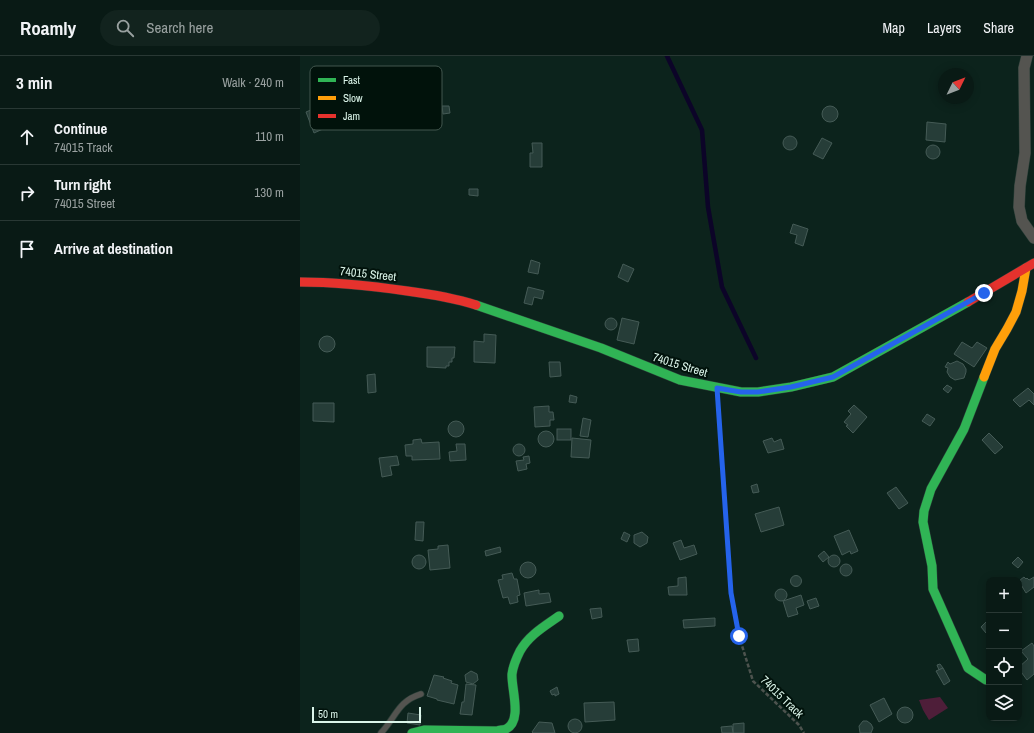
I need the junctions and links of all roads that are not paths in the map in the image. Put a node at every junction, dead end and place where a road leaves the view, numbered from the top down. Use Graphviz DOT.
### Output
graph roads {
  1 [pos="1027,56"];
  2 [pos="1034,238"];
  3 [pos="1034,263"];
  4 [pos="1026,268"];
  5 [pos="300,282"];
  6 [pos="559,616"];
  7 [pos="986,680"];
  8 [pos="421,694"];
  9 [pos="381,733"];
  10 [pos="412,733"];
  1 -- 2 [label="street"];
  3 -- 4 [label="street, 74015 Street"];
  4 -- 5 [label="street, 74015 Street"];
  4 -- 7 [label="street"];
  6 -- 10 [label="street"];
  8 -- 9 [label="lane"];
}
